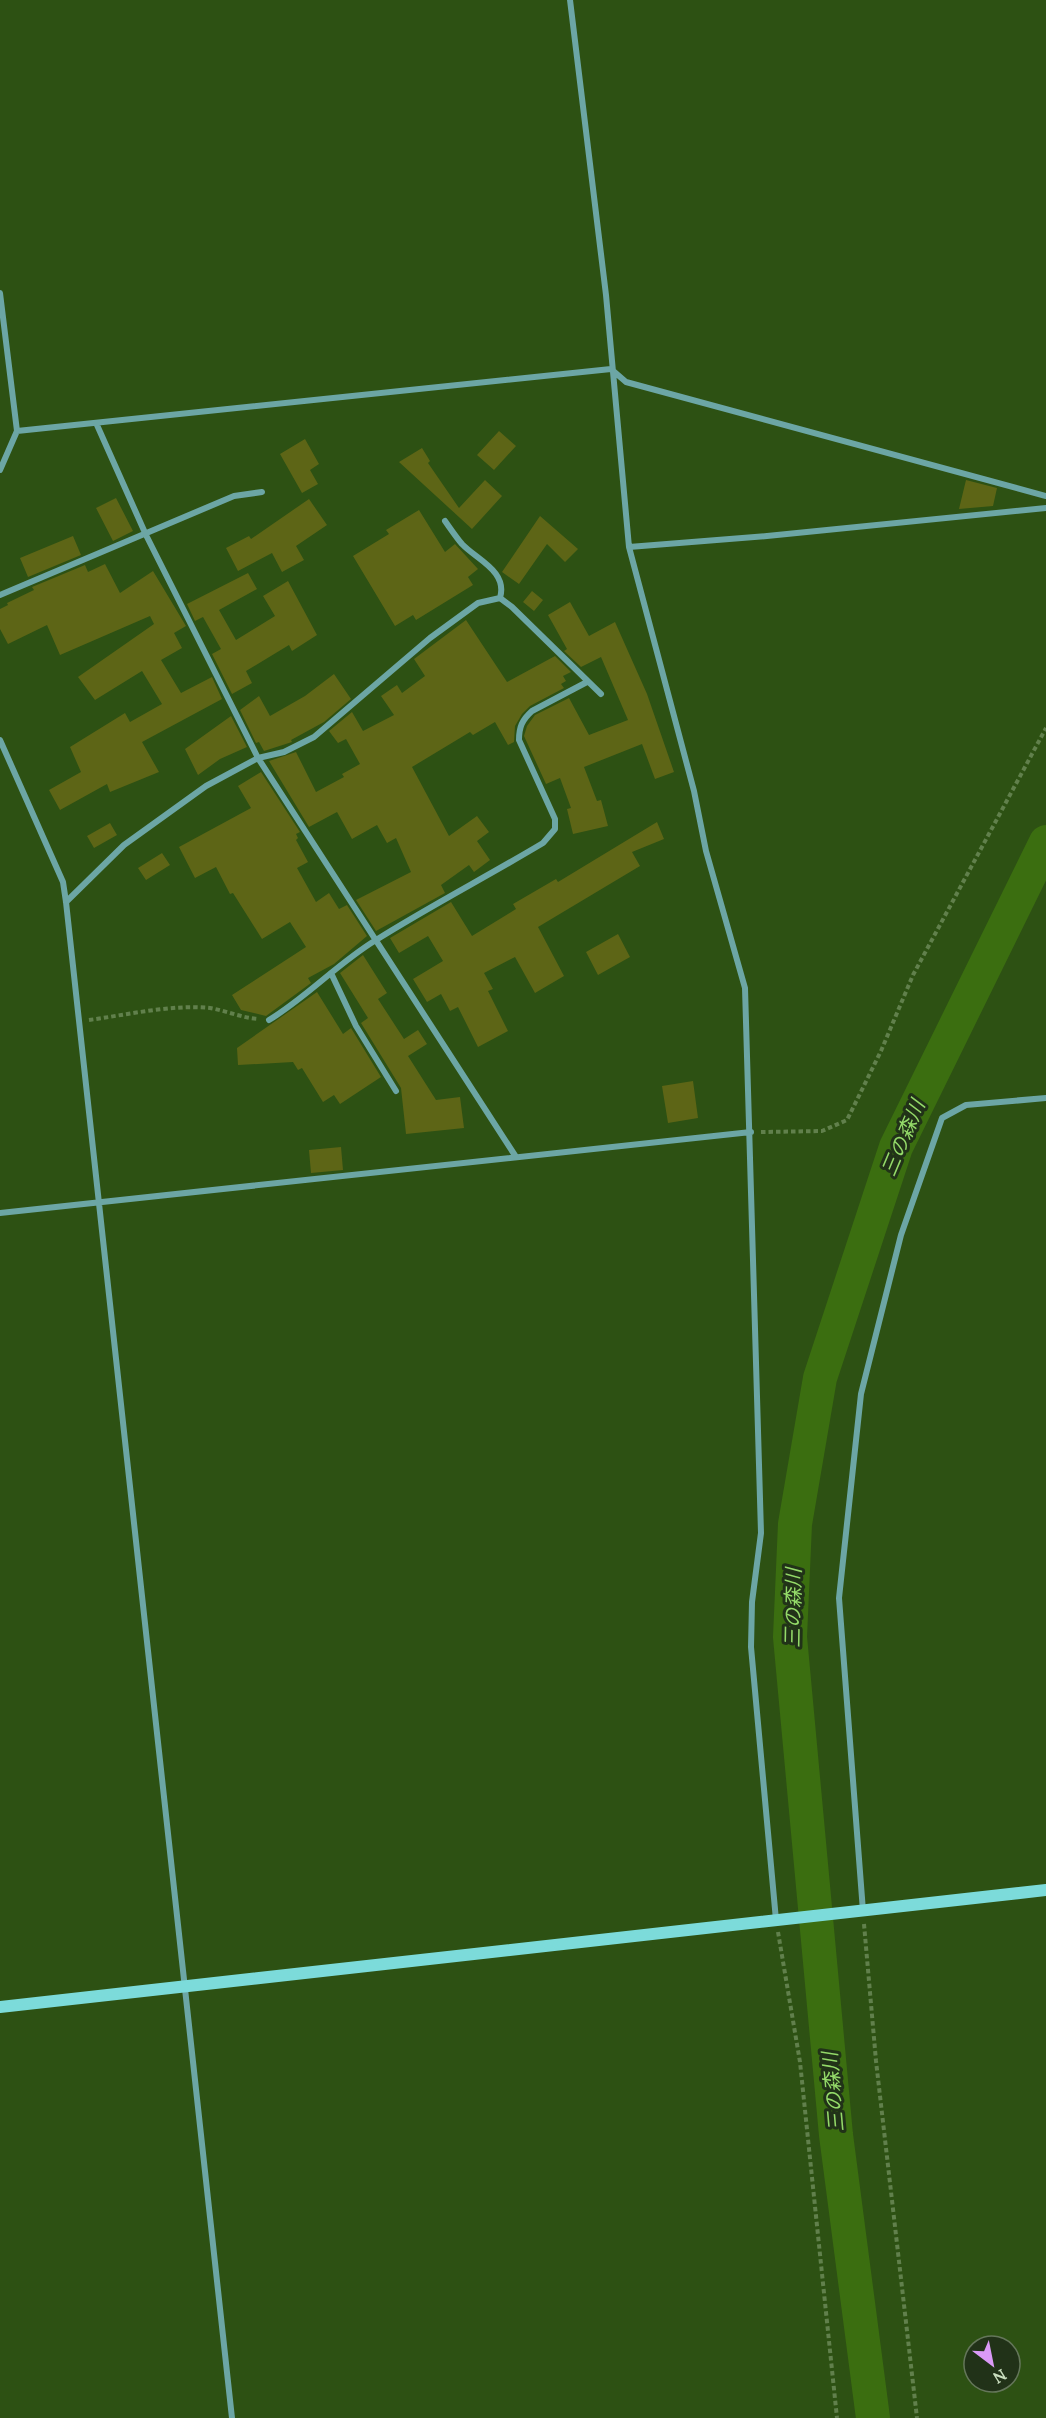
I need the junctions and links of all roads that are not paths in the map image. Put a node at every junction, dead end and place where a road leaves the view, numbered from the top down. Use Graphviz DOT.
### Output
graph roads {
  1 [pos="570,0"];
  2 [pos="0,293"];
  3 [pos="611,369"];
  4 [pos="97,425"];
  5 [pos="17,431"];
  6 [pos="0,470"];
  7 [pos="262,492"];
  8 [pos="1046,496"];
  9 [pos="1046,508"];
  10 [pos="445,521"];
  11 [pos="146,535"];
  12 [pos="629,547"];
  13 [pos="0,595"];
  14 [pos="500,598"];
  15 [pos="587,682"];
  16 [pos="601,694"];
  17 [pos="0,740"];
  18 [pos="258,758"];
  19 [pos="66,902"];
  20 [pos="375,940"];
  21 [pos="331,973"];
  22 [pos="269,1020"];
  23 [pos="396,1091"];
  24 [pos="1046,1098"];
  25 [pos="751,1132"];
  26 [pos="516,1157"];
  27 [pos="100,1204"];
  28 [pos="0,1213"];
  29 [pos="1046,1890"];
  30 [pos="863,1912"];
  31 [pos="776,1920"];
  32 [pos="183,1988"];
  33 [pos="0,2007"];
  34 [pos="232,2418"];
  1 -- 3 [label="street"];
  2 -- 5 [label="street"];
  3 -- 4 [label="street"];
  3 -- 8 [label="street"];
  3 -- 12 [label="street"];
  4 -- 5 [label="street"];
  4 -- 11 [label="street"];
  5 -- 6 [label="street"];
  7 -- 11 [label="street"];
  9 -- 12 [label="street"];
  10 -- 14 [label="street"];
  11 -- 13 [label="street"];
  11 -- 18 [label="street"];
  12 -- 25 [label="street"];
  14 -- 15 [label="street"];
  14 -- 18 [label="street"];
  15 -- 16 [label="street"];
  15 -- 20 [label="street"];
  17 -- 19 [label="street"];
  18 -- 19 [label="street"];
  18 -- 20 [label="street"];
  19 -- 27 [label="street"];
  20 -- 21 [label="street"];
  20 -- 26 [label="street"];
  21 -- 22 [label="street"];
  21 -- 23 [label="street"];
  24 -- 30 [label="street"];
  25 -- 26 [label="street"];
  25 -- 31 [label="street"];
  26 -- 27 [label="street"];
  27 -- 28 [label="street"];
  27 -- 32 [label="street"];
  29 -- 30 [label="street"];
  30 -- 31 [label="street"];
  31 -- 32 [label="street"];
  32 -- 33 [label="street"];
  32 -- 34 [label="street"];
}
